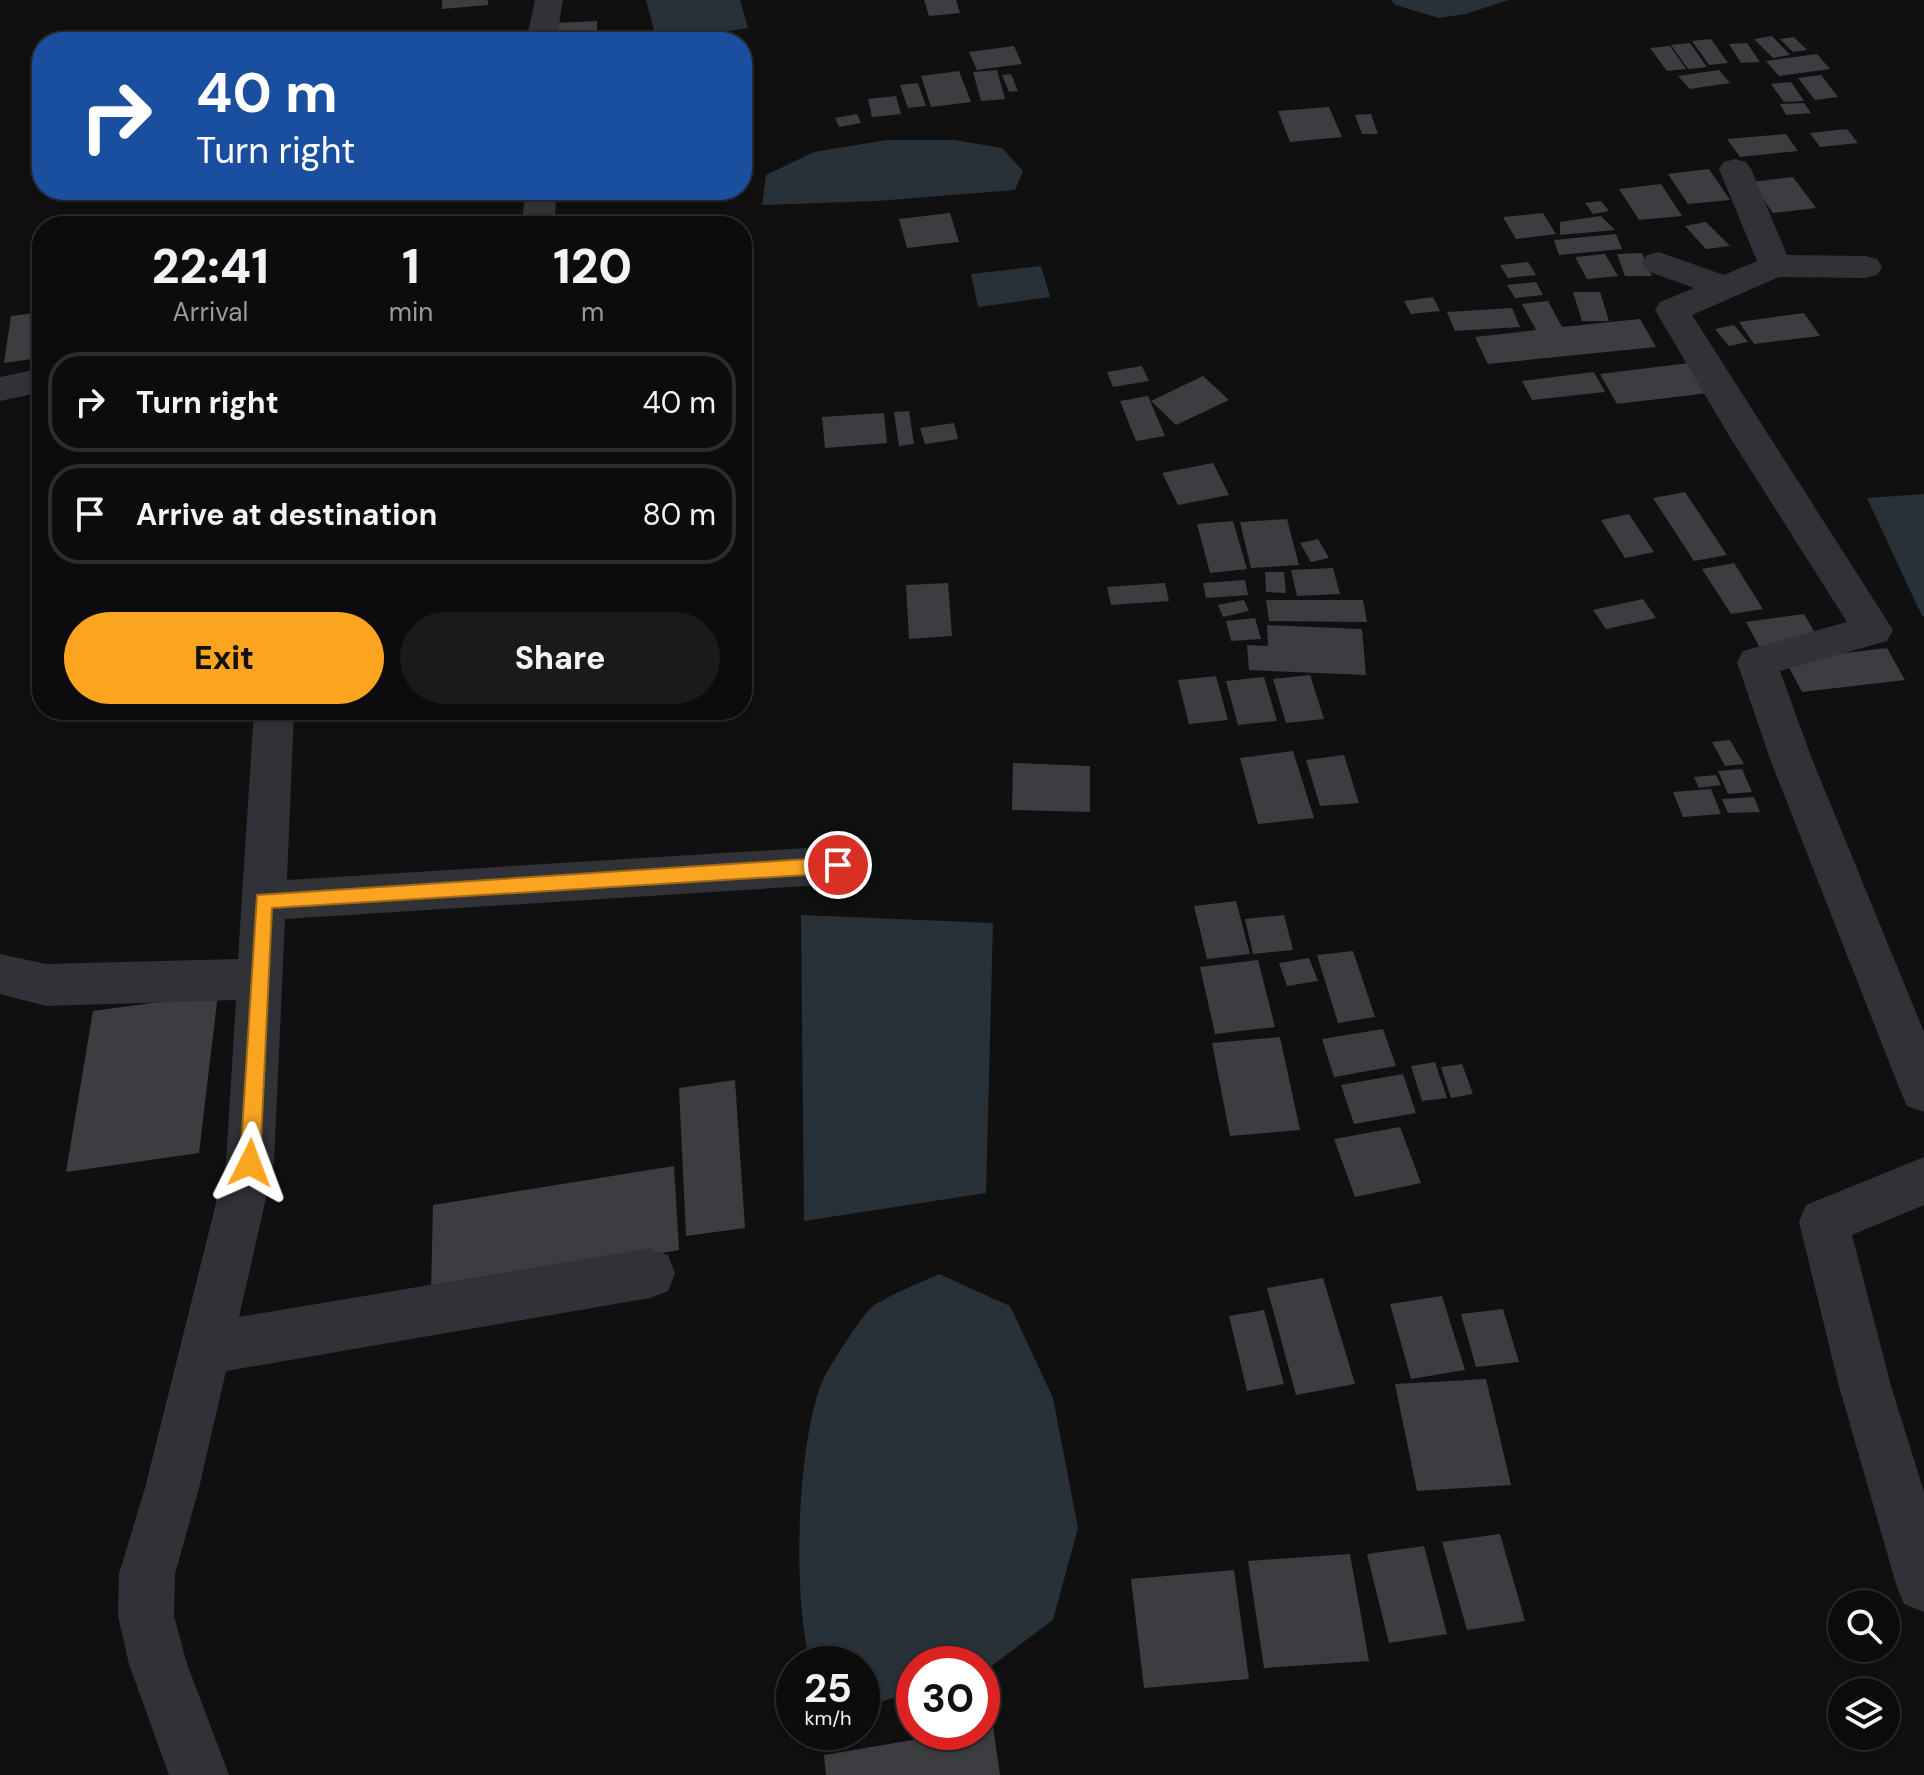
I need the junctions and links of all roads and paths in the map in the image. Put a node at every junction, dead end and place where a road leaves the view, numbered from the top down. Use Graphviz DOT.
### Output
graph roads {
  1 [pos="549,0"];
  2 [pos="543,32"];
  3 [pos="1735,169"];
  4 [pos="1659,263"];
  5 [pos="1775,266"];
  6 [pos="1865,267"];
  7 [pos="1724,287"];
  8 [pos="32,382"];
  9 [pos="0,389"];
  10 [pos="273,720"];
  11 [pos="838,865"];
  12 [pos="264,901"];
  13 [pos="0,974"];
  14 [pos="260,979"];
  15 [pos="1924,1090"];
  16 [pos="1924,1181"];
  17 [pos="650,1273"];
  18 [pos="205,1349"];
  19 [pos="1924,1584"];
  20 [pos="199,1775"];
  1 -- 2 [label="street"];
  3 -- 5 [label="street"];
  4 -- 7 [label="street"];
  5 -- 6 [label="street"];
  5 -- 7 [label="street"];
  7 -- 15 [label="street"];
  8 -- 9 [label="street"];
  10 -- 12 [label="street"];
  11 -- 12 [label="street"];
  12 -- 14 [label="street"];
  13 -- 14 [label="street"];
  14 -- 18 [label="street"];
  16 -- 19 [label="street"];
  17 -- 18 [label="street"];
  18 -- 20 [label="street"];
}
